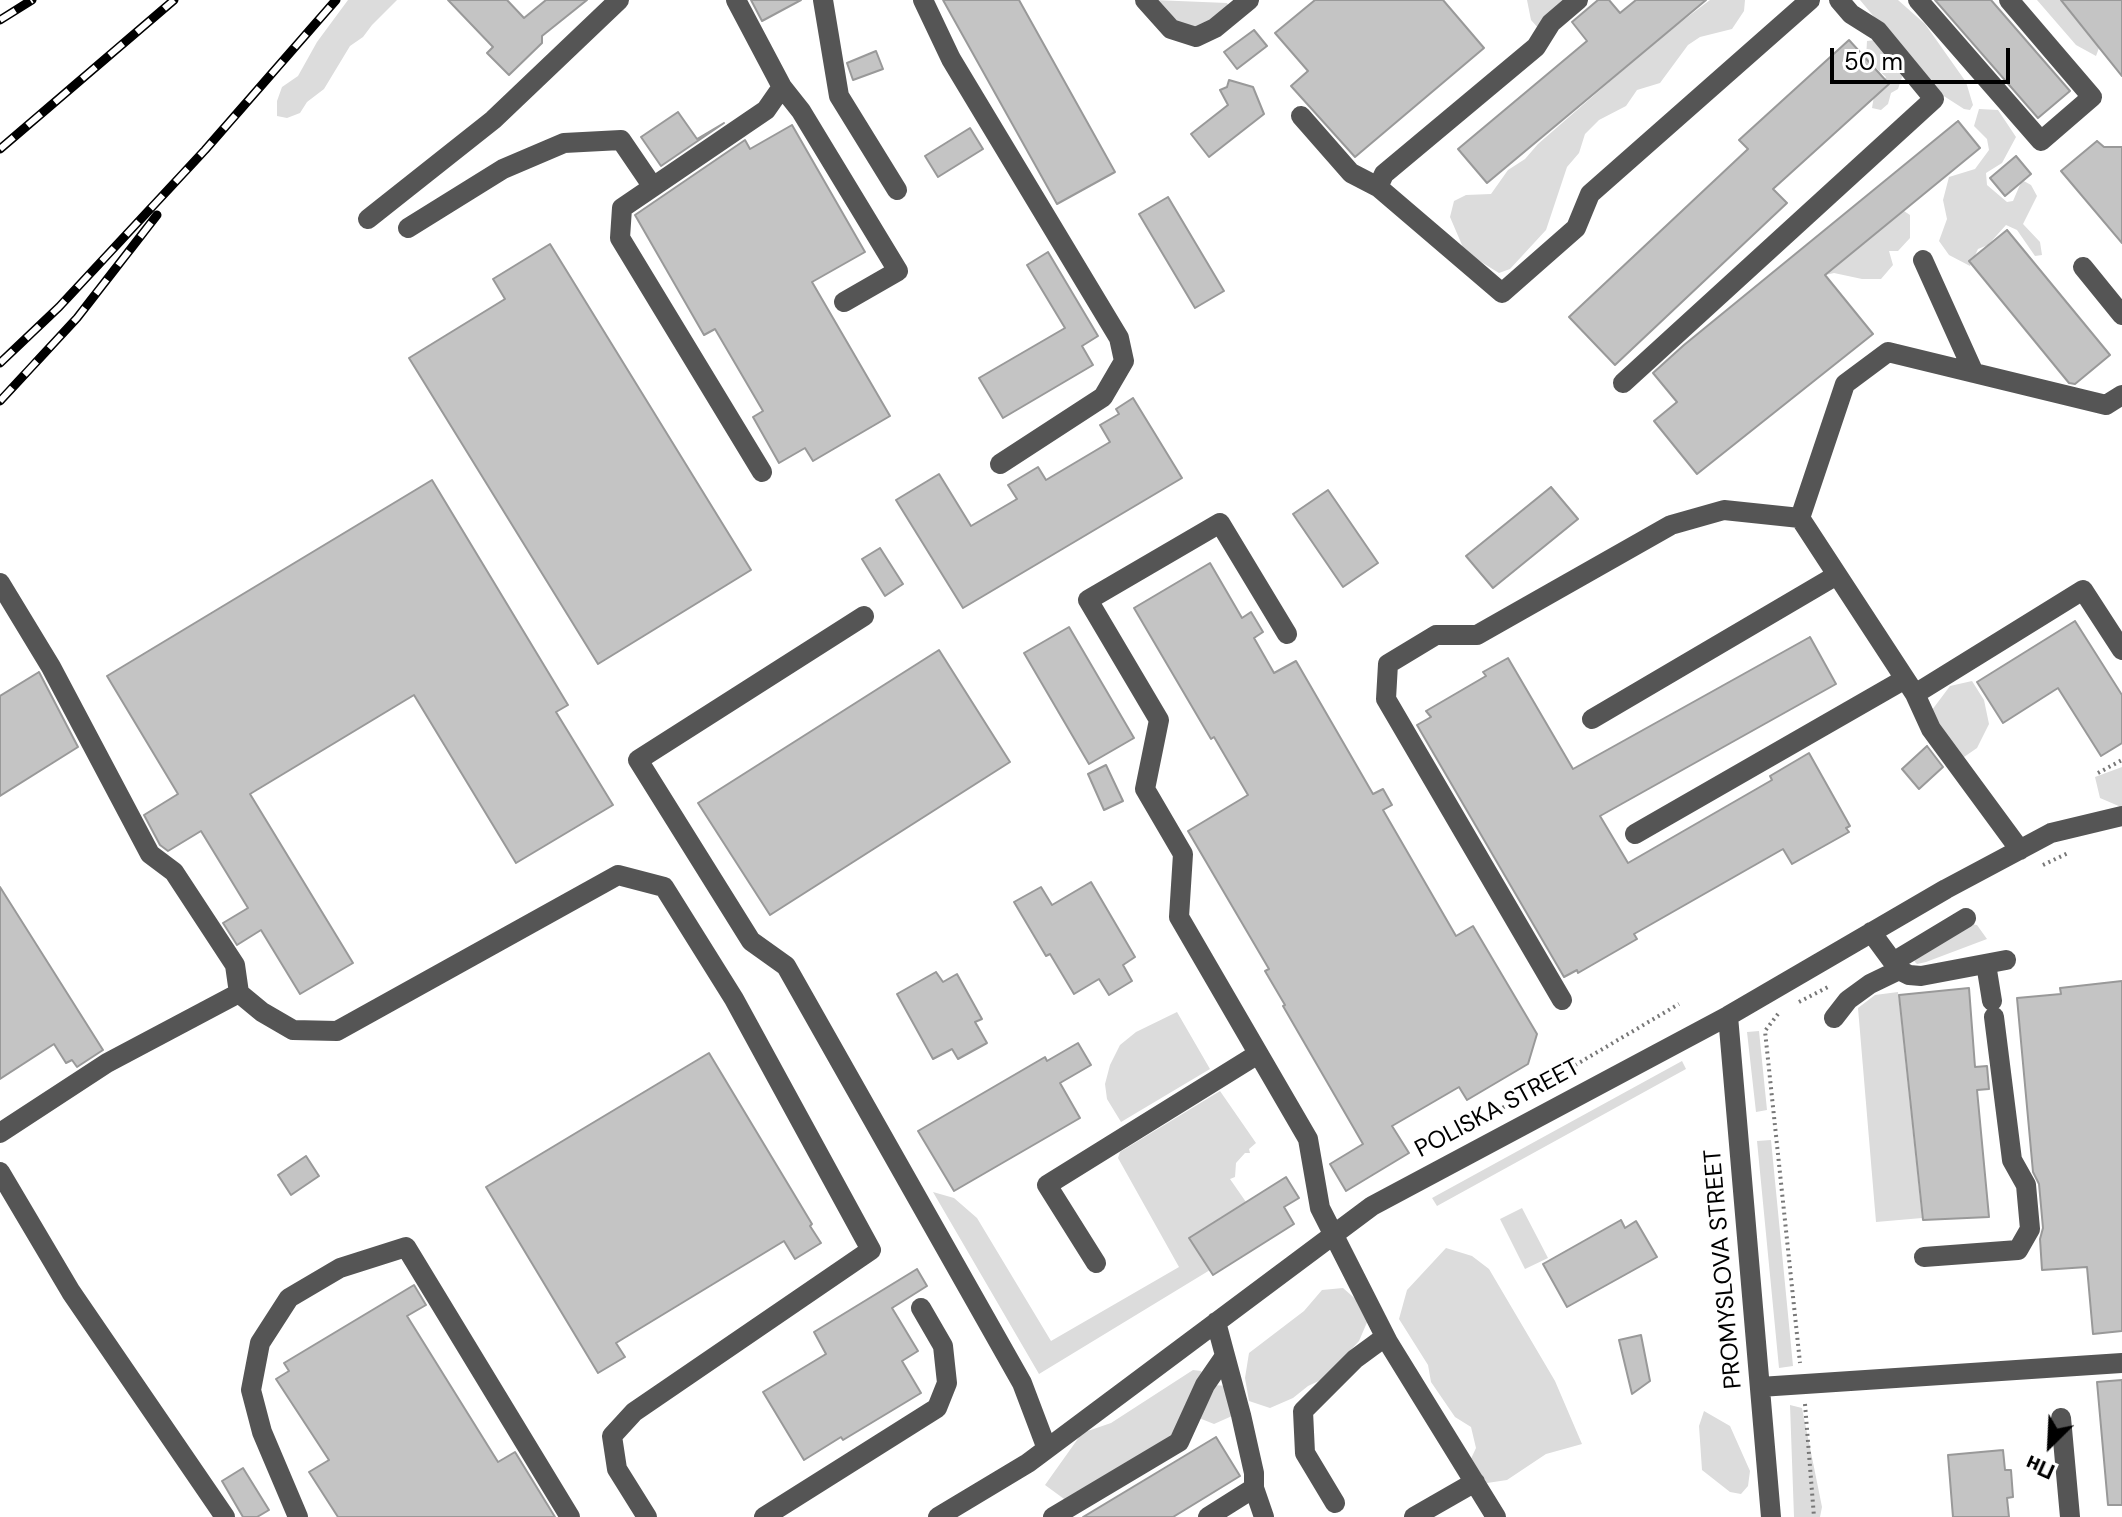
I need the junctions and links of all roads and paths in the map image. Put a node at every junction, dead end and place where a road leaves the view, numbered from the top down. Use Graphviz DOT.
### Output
graph roads {
  1 [pos="619,0"];
  2 [pos="736,0"];
  3 [pos="823,0"];
  4 [pos="923,0"];
  5 [pos="1145,0"];
  6 [pos="1249,0"];
  7 [pos="1578,0"];
  8 [pos="1810,0"];
  9 [pos="1839,0"];
  10 [pos="1918,0"];
  11 [pos="2009,0"];
  12 [pos="782,87"];
  13 [pos="1301,116"];
  14 [pos="653,187"];
  15 [pos="1378,187"];
  16 [pos="897,190"];
  17 [pos="368,219"];
  18 [pos="408,228"];
  19 [pos="1923,260"];
  20 [pos="2083,267"];
  21 [pos="844,302"];
  22 [pos="2122,315"];
  23 [pos="1974,373"];
  24 [pos="1623,383"];
  25 [pos="2122,395"];
  26 [pos="1000,464"];
  27 [pos="762,472"];
  28 [pos="1800,518"];
  29 [pos="1837,575"];
  30 [pos="0,583"];
  31 [pos="864,616"];
  32 [pos="1287,634"];
  33 [pos="2122,650"];
  34 [pos="1910,686"];
  35 [pos="1592,719"];
  36 [pos="2122,760"];
  37 [pos="2098,773"];
  38 [pos="2122,816"];
  39 [pos="1635,834"];
  40 [pos="2020,850"];
  41 [pos="1966,918"];
  42 [pos="1871,932"];
  43 [pos="1896,966"];
  44 [pos="239,993"];
  45 [pos="1562,1000"];
  46 [pos="1679,1004"];
  47 [pos="1728,1016"];
  48 [pos="1834,1018"];
  49 [pos="1765,1031"];
  50 [pos="1258,1054"];
  51 [pos="1476,1124"];
  52 [pos="0,1133"];
  53 [pos="0,1172"];
  54 [pos="1332,1236"];
  55 [pos="1924,1257"];
  56 [pos="1096,1263"];
  57 [pos="921,1308"];
  58 [pos="1216,1322"];
  59 [pos="1385,1337"];
  60 [pos="1225,1356"];
  61 [pos="2122,1363"];
  62 [pos="1803,1385"];
  63 [pos="1760,1387"];
  64 [pos="2061,1418"];
  65 [pos="1047,1449"];
  66 [pos="1475,1482"];
  67 [pos="1254,1488"];
  68 [pos="1335,1503"];
  69 [pos="224,1517"];
  70 [pos="298,1517"];
  71 [pos="570,1517"];
  72 [pos="647,1517"];
  73 [pos="764,1517"];
  74 [pos="938,1517"];
  75 [pos="1053,1517"];
  76 [pos="1208,1517"];
  77 [pos="1264,1517"];
  78 [pos="1414,1517"];
  79 [pos="1496,1517"];
  80 [pos="1771,1517"];
  81 [pos="1814,1517"];
  82 [pos="2070,1517"];
  1 -- 17 [label="street"];
  2 -- 12 [label="street"];
  3 -- 16 [label="street"];
  4 -- 26 [label="street"];
  5 -- 6 [label="street"];
  7 -- 15 [label="street"];
  8 -- 15 [label="street"];
  9 -- 24 [label="street"];
  10 -- 11 [label="street"];
  12 -- 14 [label="street"];
  12 -- 21 [label="street"];
  13 -- 15 [label="street"];
  14 -- 18 [label="street"];
  14 -- 27 [label="street"];
  19 -- 23 [label="street"];
  20 -- 22 [label="street"];
  23 -- 25 [label="street"];
  23 -- 28 [label="street"];
  28 -- 29 [label="street"];
  28 -- 45 [label="street"];
  29 -- 34 [label="street"];
  29 -- 35 [label="street"];
  30 -- 44 [label="street"];
  31 -- 65 [label="street"];
  32 -- 50 [label="street"];
  33 -- 34 [label="street"];
  34 -- 39 [label="street"];
  34 -- 40 [label="street"];
  36 -- 37 [label="path"];
  38 -- 40 [label="street, POLISKA STREET"];
  40 -- 42 [label="street, POLISKA STREET"];
  41 -- 43 [label="street"];
  42 -- 43 [label="street"];
  42 -- 47 [label="street, POLISKA STREET"];
  43 -- 48 [label="street"];
  43 -- 55 [label="street"];
  44 -- 52 [label="street"];
  44 -- 72 [label="street"];
  46 -- 51 [label="path"];
  47 -- 54 [label="street, POLISKA STREET"];
  47 -- 63 [label="street, PROMYSLOVA STREET"];
  49 -- 62 [label="path"];
  50 -- 54 [label="street"];
  50 -- 56 [label="street"];
  53 -- 69 [label="street"];
  54 -- 58 [label="street, POLISKA STREET"];
  54 -- 59 [label="street"];
  57 -- 73 [label="street"];
  58 -- 60 [label="street"];
  58 -- 65 [label="street, POLISKA STREET"];
  59 -- 66 [label="street"];
  59 -- 68 [label="street"];
  60 -- 67 [label="street"];
  60 -- 75 [label="street"];
  61 -- 62 [label="street"];
  62 -- 63 [label="street"];
  62 -- 81 [label="path"];
  63 -- 80 [label="street, PROMYSLOVA STREET"];
  64 -- 82 [label="street"];
  65 -- 74 [label="street, POLISKA STREET"];
  66 -- 78 [label="street"];
  66 -- 79 [label="street"];
  67 -- 76 [label="street"];
  67 -- 77 [label="street"];
  70 -- 71 [label="street"];
}
